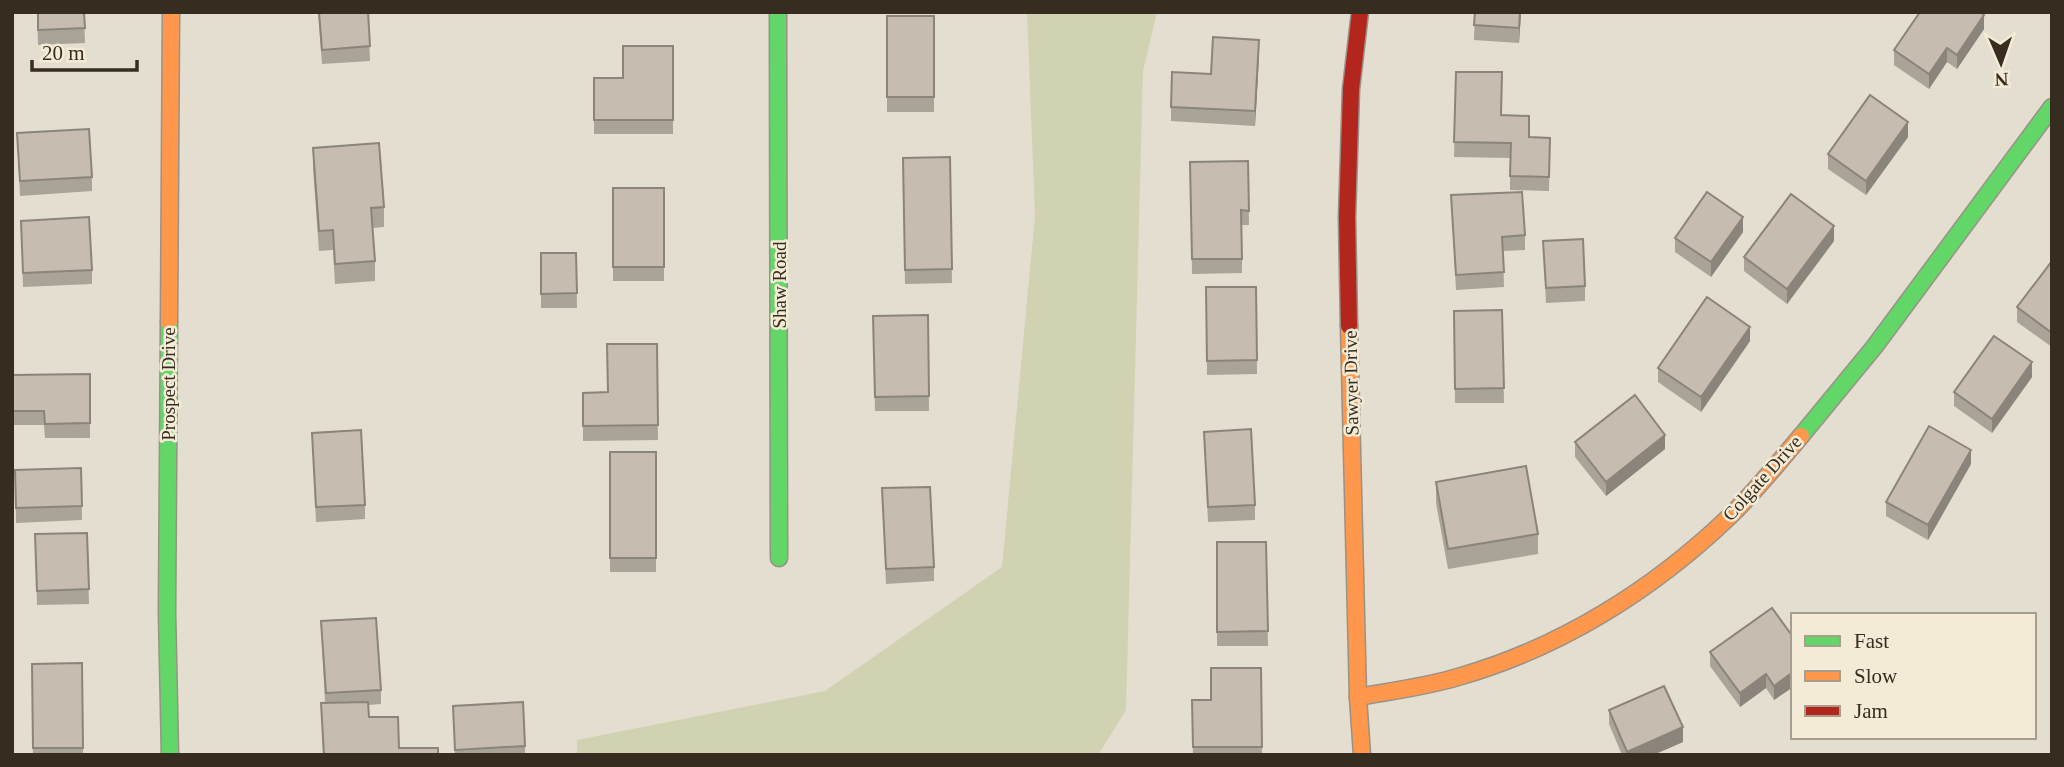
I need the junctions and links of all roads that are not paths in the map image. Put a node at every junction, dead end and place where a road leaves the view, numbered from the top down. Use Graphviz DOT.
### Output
graph roads {
  1 [pos="171,12"];
  2 [pos="778,12"];
  3 [pos="1360,12"];
  4 [pos="2052,107"];
  5 [pos="779,558"];
  6 [pos="1358,697"];
  7 [pos="170,755"];
  8 [pos="1362,755"];
  1 -- 7 [label="street, Prospect Drive"];
  2 -- 5 [label="street, Shaw Road"];
  3 -- 6 [label="street, Sawyer Drive"];
  4 -- 6 [label="street, Colgate Drive"];
  6 -- 8 [label="street, Sawyer Drive"];
}
